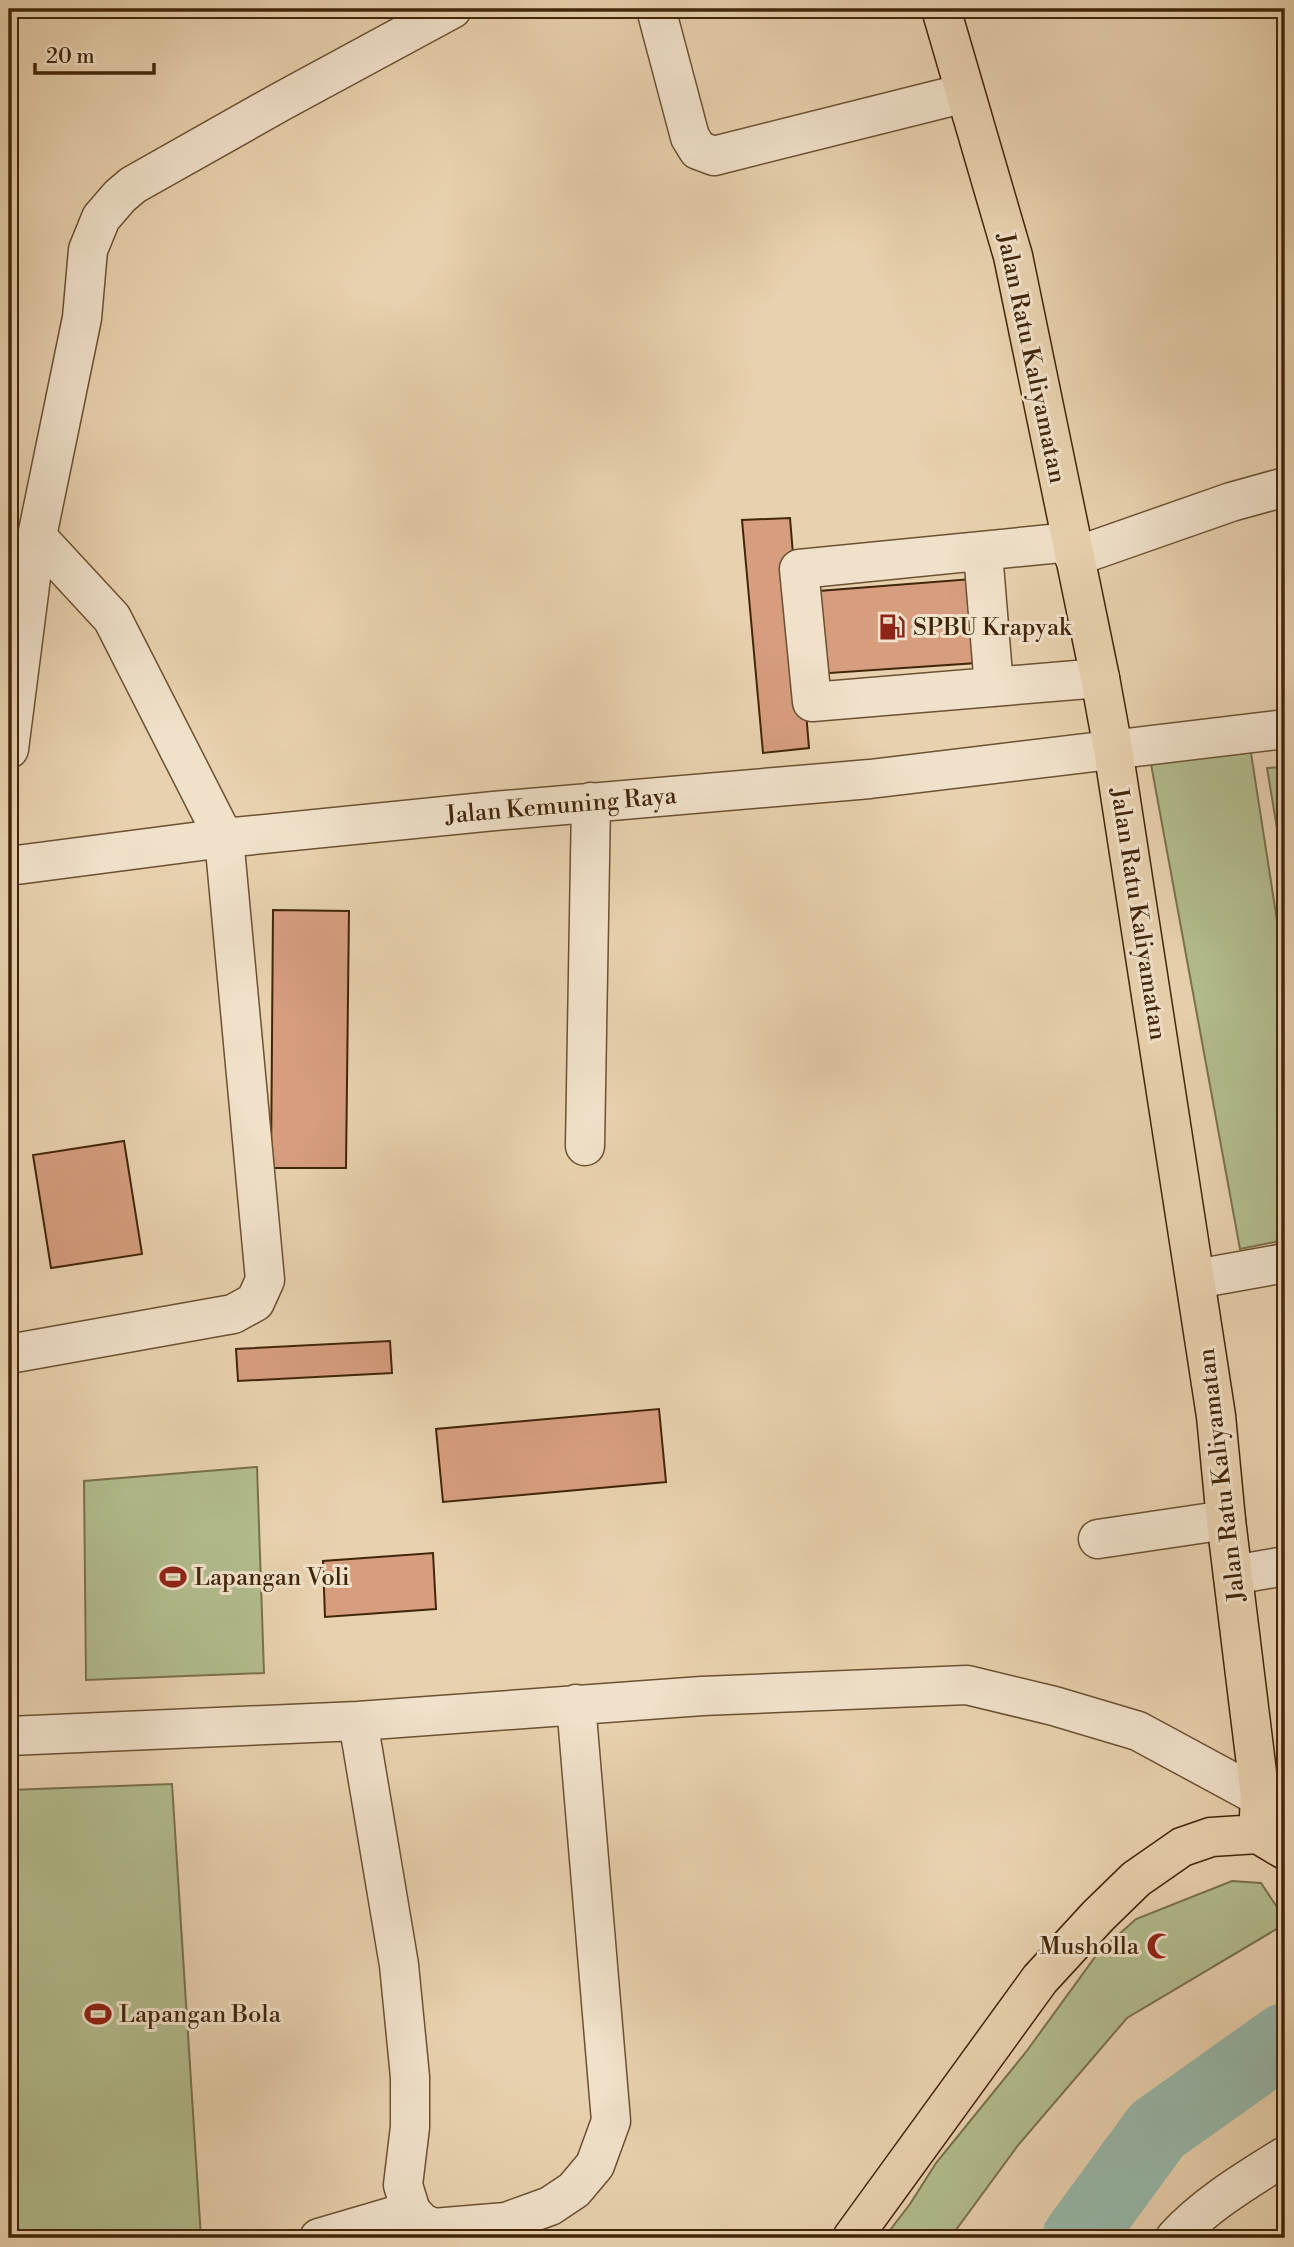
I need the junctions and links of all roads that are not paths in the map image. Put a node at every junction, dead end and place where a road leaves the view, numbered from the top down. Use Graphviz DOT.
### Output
graph roads {
  1 [pos="452,9"];
  2 [pos="656,9"];
  3 [pos="941,9"];
  4 [pos="965,93"];
  5 [pos="1285,487"];
  6 [pos="37,537"];
  7 [pos="1072,550"];
  8 [pos="983,553"];
  9 [pos="1100,678"];
  10 [pos="994,687"];
  11 [pos="1285,729"];
  12 [pos="9,749"];
  13 [pos="1113,749"];
  14 [pos="591,802"];
  15 [pos="224,838"];
  16 [pos="9,866"];
  17 [pos="585,1146"];
  18 [pos="1285,1263"];
  19 [pos="1196,1279"];
  20 [pos="9,1354"];
  21 [pos="1226,1520"];
  22 [pos="1098,1539"];
  23 [pos="1285,1566"];
  24 [pos="1233,1575"];
  25 [pos="576,1704"];
  26 [pos="358,1721"];
  27 [pos="9,1735"];
  28 [pos="1268,1827"];
  29 [pos="1285,2155"];
  30 [pos="411,2211"];
  31 [pos="319,2238"];
  32 [pos="852,2238"];
  33 [pos="1175,2238"];
  1 -- 6 [label="street"];
  2 -- 4 [label="street"];
  3 -- 4 [label="main road, Jalan Ratu Kaliyamatan"];
  4 -- 7 [label="main road, Jalan Ratu Kaliyamatan"];
  5 -- 7 [label="street"];
  6 -- 12 [label="street"];
  6 -- 15 [label="street"];
  7 -- 8 [label="street"];
  7 -- 9 [label="main road, Jalan Ratu Kaliyamatan"];
  8 -- 10 [label="street"];
  8 -- 10 [label="street"];
  9 -- 10 [label="street"];
  9 -- 13 [label="main road, Jalan Ratu Kaliyamatan"];
  11 -- 13 [label="street, Jalan Kemuning Raya"];
  13 -- 14 [label="street, Jalan Kemuning Raya"];
  13 -- 19 [label="main road, Jalan Ratu Kaliyamatan"];
  14 -- 15 [label="street, Jalan Kemuning Raya"];
  14 -- 17 [label="street"];
  15 -- 16 [label="street, Jalan Kemuning Raya"];
  15 -- 20 [label="street"];
  18 -- 19 [label="street"];
  19 -- 21 [label="main road, Jalan Ratu Kaliyamatan"];
  21 -- 22 [label="street"];
  21 -- 24 [label="main road, Jalan Ratu Kaliyamatan"];
  23 -- 24 [label="street"];
  24 -- 28 [label="main road, Jalan Ratu Kaliyamatan"];
  25 -- 26 [label="street"];
  25 -- 28 [label="street"];
  25 -- 30 [label="street"];
  26 -- 27 [label="street"];
  26 -- 30 [label="street"];
  28 -- 32 [label="main road"];
  29 -- 33 [label="street"];
  30 -- 31 [label="street"];
}
